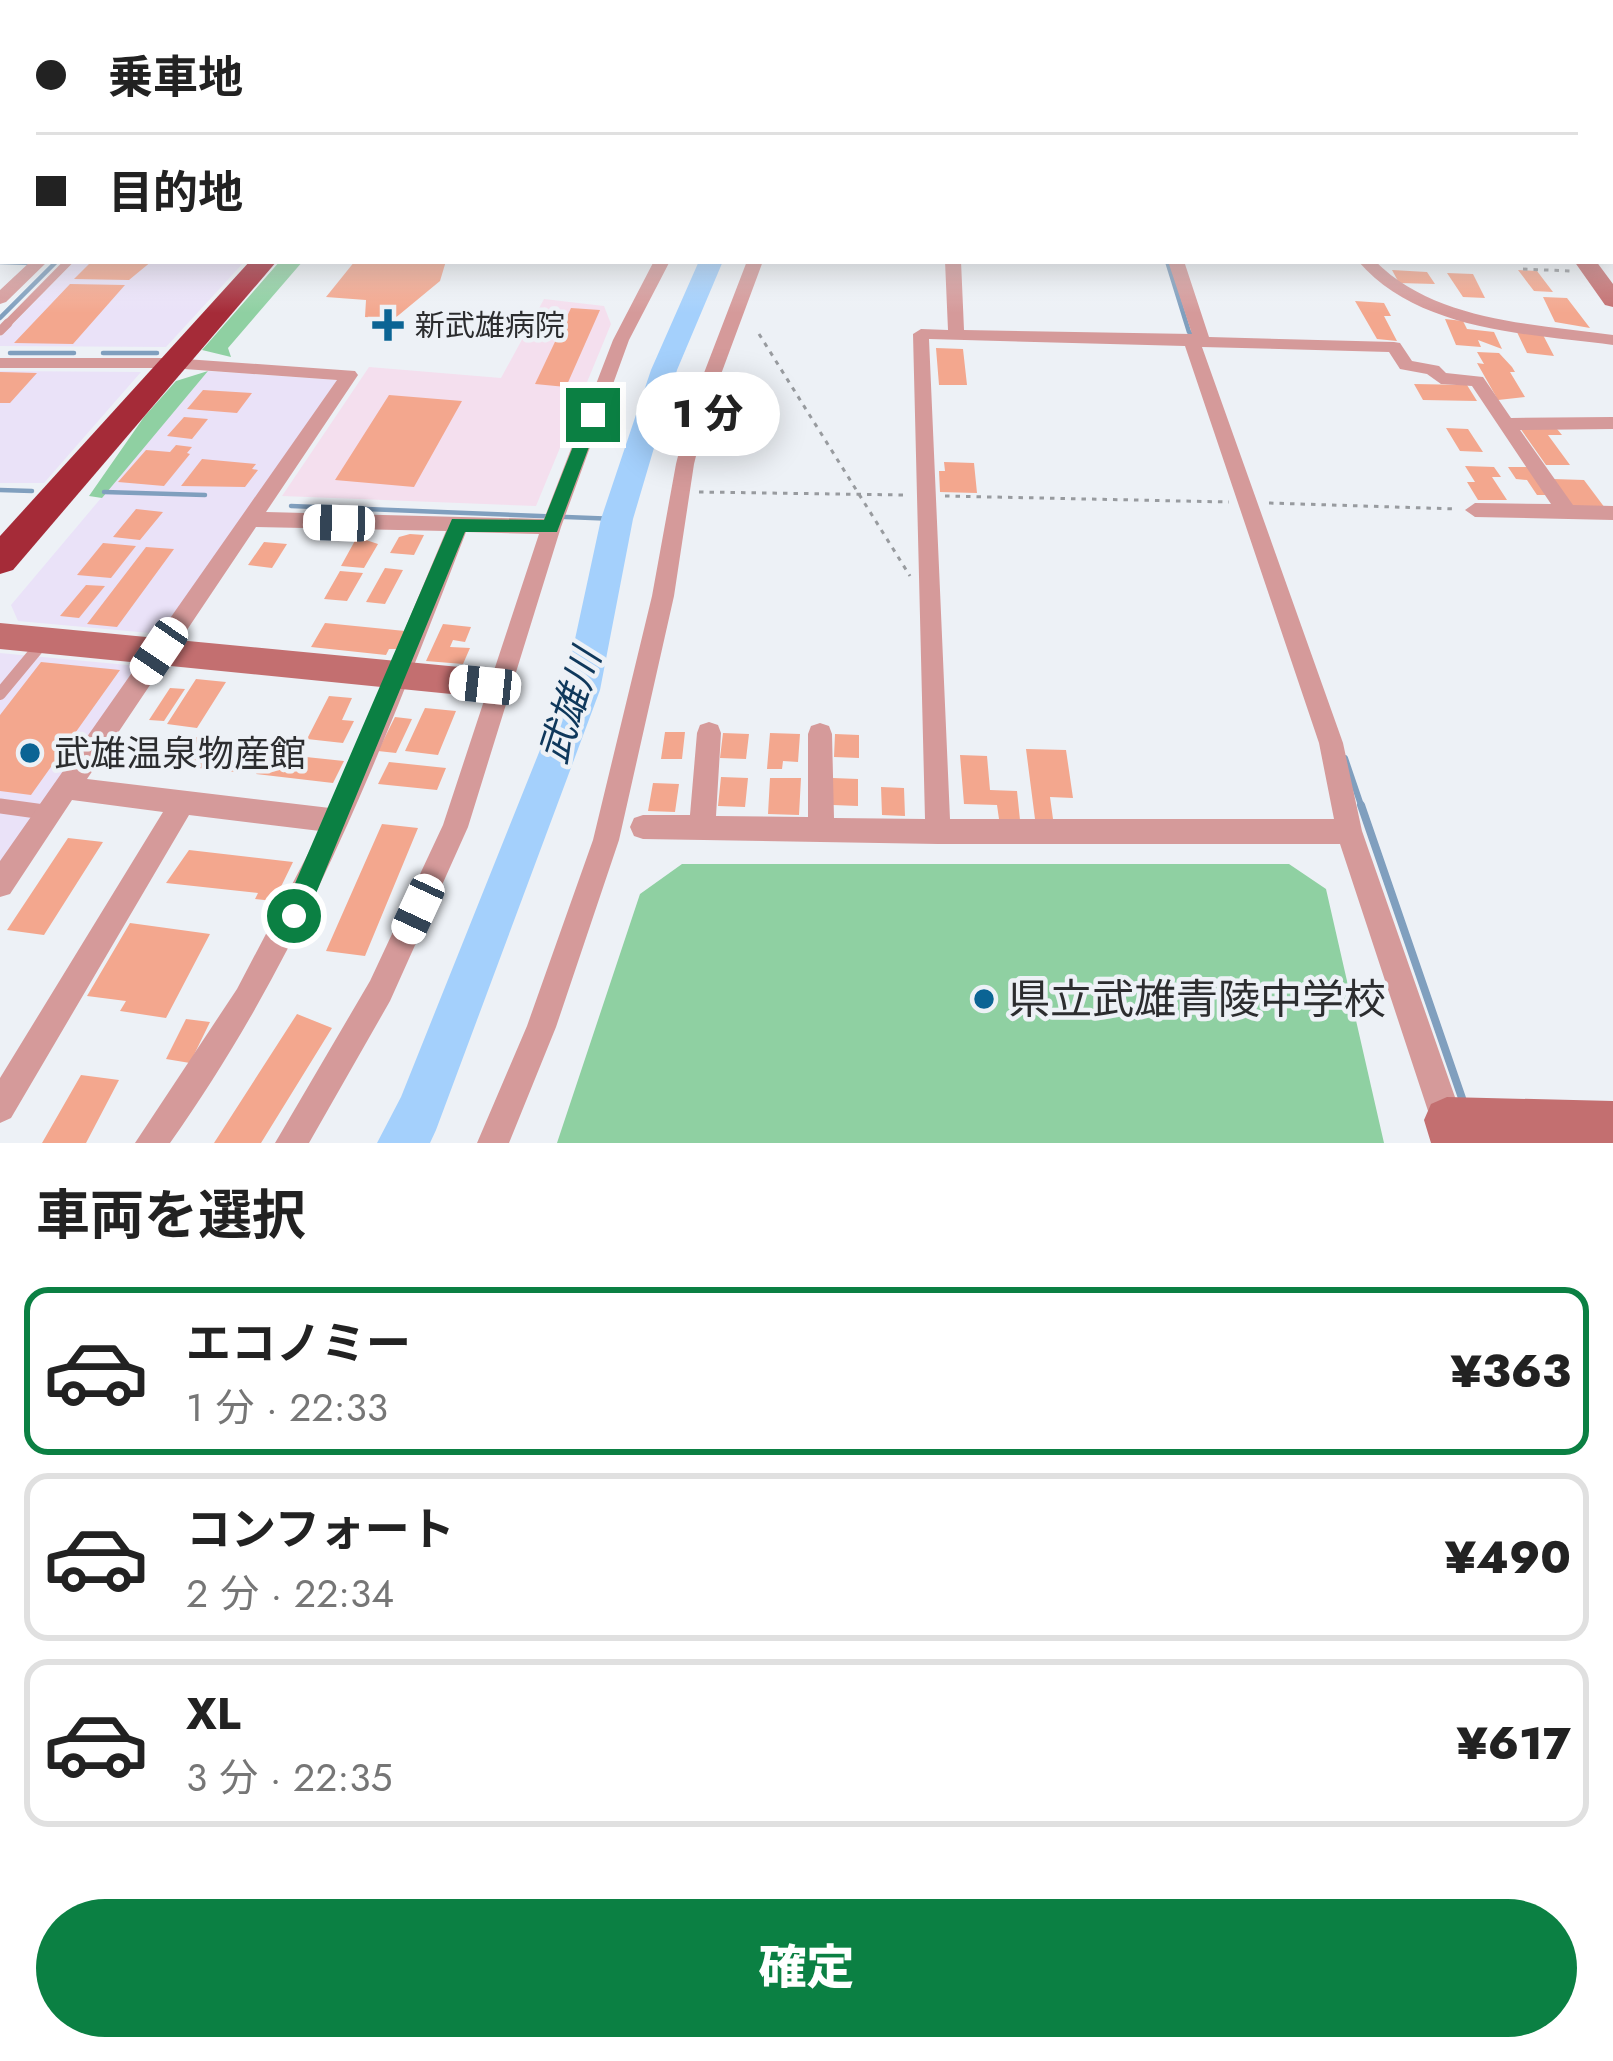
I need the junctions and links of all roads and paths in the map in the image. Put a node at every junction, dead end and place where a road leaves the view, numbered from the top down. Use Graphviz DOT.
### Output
graph roads {
  1 [pos="37,264"];
  2 [pos="66,264"];
  3 [pos="261,264"];
  4 [pos="660,264"];
  5 [pos="754,264"];
  6 [pos="953,264"];
  7 [pos="1177,264"];
  8 [pos="1369,264"];
  9 [pos="1587,264"];
  10 [pos="0,299"];
  11 [pos="1613,300"];
  12 [pos="0,331"];
  13 [pos="758,334"];
  14 [pos="956,335"];
  15 [pos="1196,339"];
  16 [pos="1613,340"];
  17 [pos="0,363"];
  18 [pos="171,363"];
  19 [pos="1613,423"];
  20 [pos="1506,424"];
  21 [pos="96,456"];
  22 [pos="697,492"];
  23 [pos="859,494"];
  24 [pos="927,495"];
  25 [pos="1255,503"];
  26 [pos="1475,510"];
  27 [pos="1567,512"];
  28 [pos="1613,513"];
  29 [pos="250,519"];
  30 [pos="459,524"];
  31 [pos="551,527"];
  32 [pos="0,560"];
  33 [pos="0,589"];
  34 [pos="930,608"];
  35 [pos="0,636"];
  36 [pos="45,640"];
  37 [pos="159,651"];
  38 [pos="399,676"];
  39 [pos="500,685"];
  40 [pos="0,694"];
  41 [pos="709,733"];
  42 [pos="820,734"];
  43 [pos="66,788"];
  44 [pos="182,802"];
  45 [pos="0,806"];
  46 [pos="49,813"];
  47 [pos="336,821"];
  48 [pos="702,826"];
  49 [pos="644,827"];
  50 [pos="821,828"];
  51 [pos="1349,831"];
  52 [pos="938,832"];
  53 [pos="0,884"];
  54 [pos="0,1107"];
  55 [pos="1613,1124"];
  56 [pos="1451,1132"];
  57 [pos="151,1143"];
  58 [pos="291,1143"];
  59 [pos="493,1143"];
  1 -- 10 [label="street"];
  2 -- 12 [label="lane"];
  3 -- 18 [label="highway"];
  4 -- 31 [label="street"];
  5 -- 59 [label="street"];
  6 -- 14 [label="street"];
  7 -- 15 [label="street"];
  8 -- 16 [label="street"];
  9 -- 11 [label="street"];
  13 -- 23 [label="path"];
  14 -- 15 [label="street"];
  14 -- 24 [label="street"];
  15 -- 20 [label="street"];
  15 -- 25 [label="street"];
  17 -- 18 [label="street"];
  18 -- 21 [label="highway"];
  18 -- 29 [label="street"];
  19 -- 20 [label="street"];
  20 -- 27 [label="street"];
  21 -- 32 [label="highway"];
  21 -- 33 [label="highway"];
  22 -- 23 [label="path"];
  23 -- 24 [label="path"];
  23 -- 34 [label="path"];
  24 -- 25 [label="path"];
  24 -- 34 [label="street"];
  25 -- 26 [label="path"];
  25 -- 51 [label="street"];
  26 -- 27 [label="street"];
  27 -- 28 [label="street"];
  29 -- 30 [label="street"];
  29 -- 37 [label="street"];
  30 -- 31 [label="street"];
  30 -- 38 [label="street"];
  31 -- 39 [label="street"];
  34 -- 52 [label="street"];
  35 -- 36 [label="street"];
  36 -- 37 [label="street"];
  36 -- 40 [label="lane"];
  37 -- 38 [label="street"];
  37 -- 43 [label="street"];
  38 -- 39 [label="street"];
  38 -- 47 [label="street"];
  39 -- 58 [label="street"];
  41 -- 48 [label="street"];
  42 -- 50 [label="street"];
  43 -- 44 [label="street"];
  43 -- 46 [label="street"];
  44 -- 47 [label="street"];
  44 -- 54 [label="street"];
  45 -- 46 [label="lane"];
  46 -- 53 [label="street"];
  47 -- 57 [label="street"];
  48 -- 49 [label="street"];
  48 -- 50 [label="street"];
  50 -- 52 [label="street"];
  51 -- 52 [label="street"];
  51 -- 56 [label="street"];
  55 -- 56 [label="street"];
}
